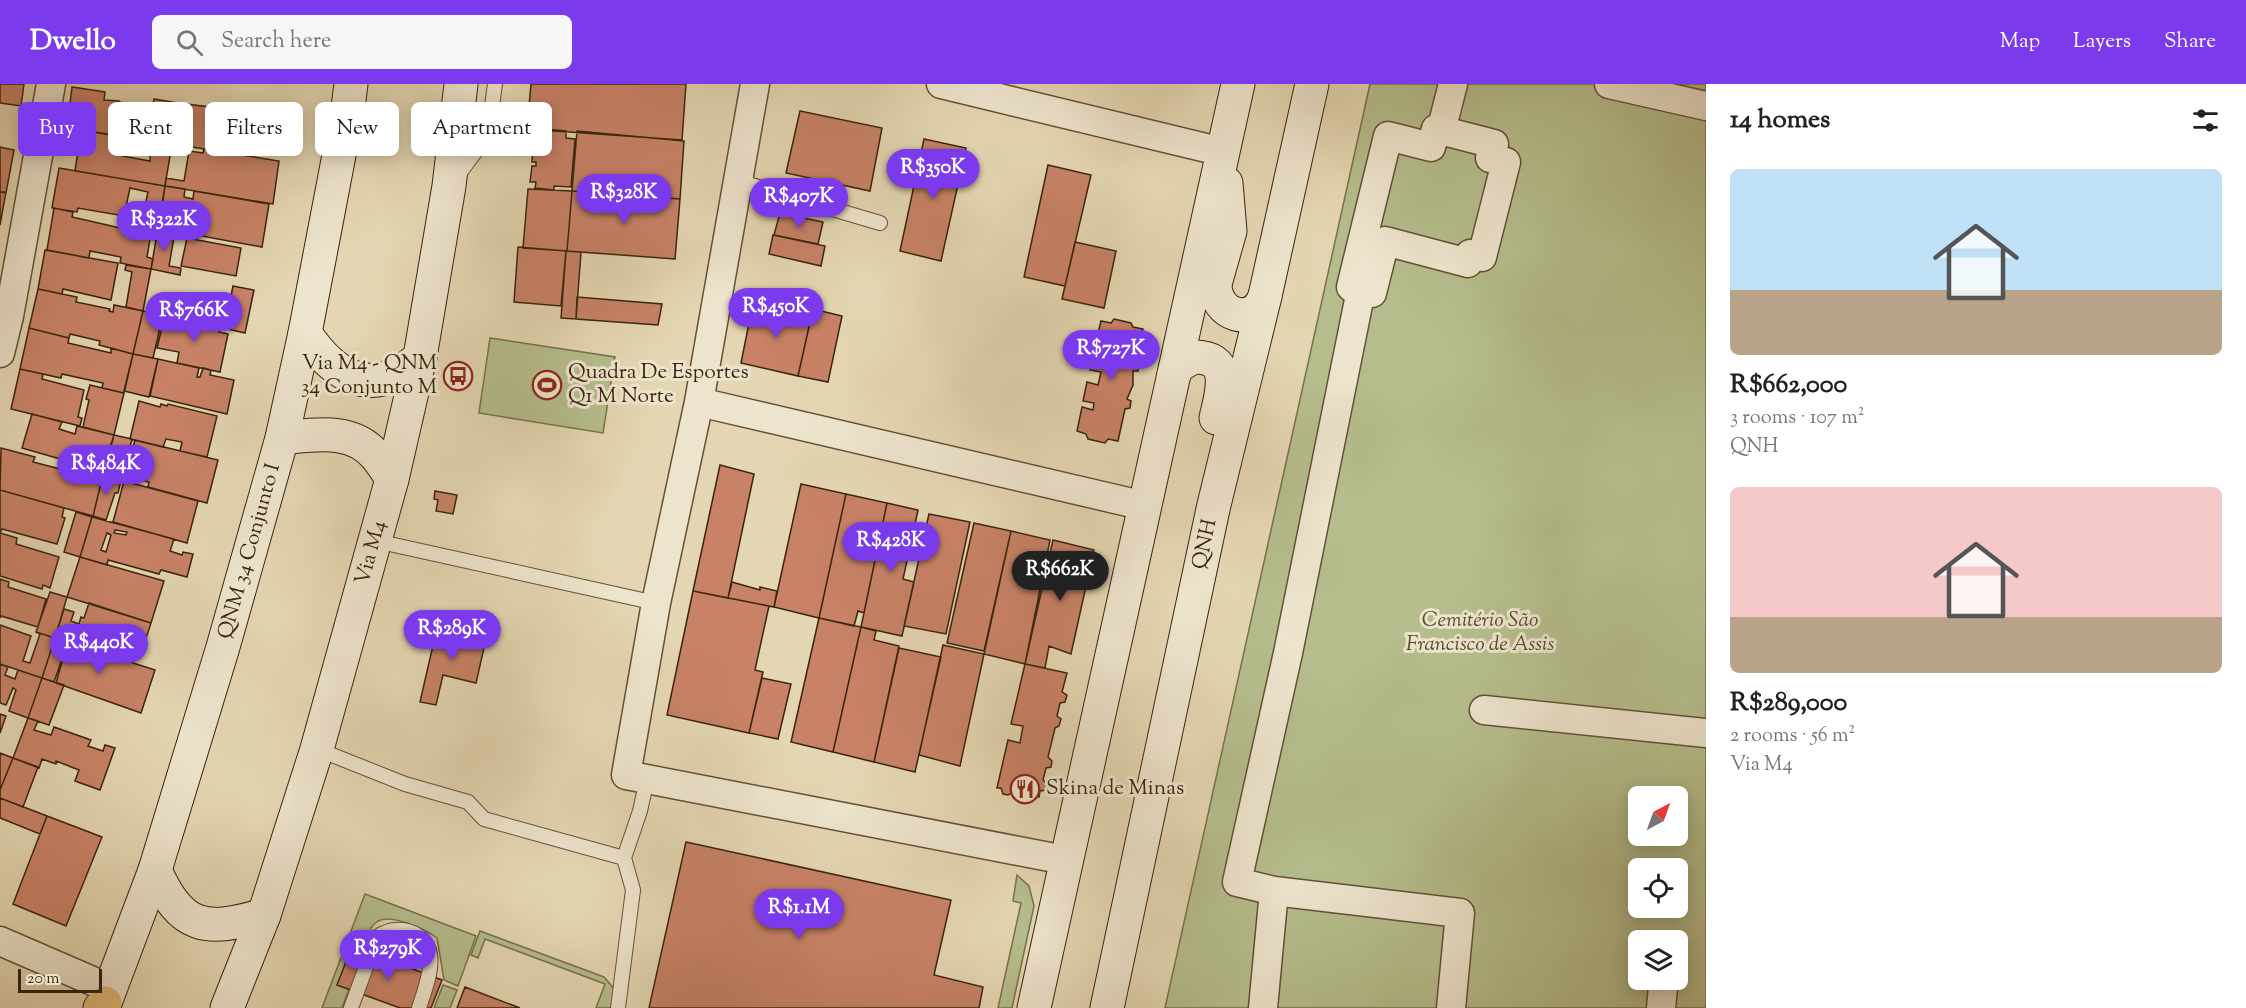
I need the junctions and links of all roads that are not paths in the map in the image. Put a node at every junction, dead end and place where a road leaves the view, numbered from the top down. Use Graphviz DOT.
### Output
graph roads {
  1 [pos="51,84"];
  2 [pos="351,84"];
  3 [pos="461,84"];
  4 [pos="495,84"];
  5 [pos="755,84"];
  6 [pos="942,84"];
  7 [pos="1238,84"];
  8 [pos="1312,84"];
  9 [pos="1453,84"];
  10 [pos="1609,84"];
  11 [pos="1706,106"];
  12 [pos="1441,131"];
  13 [pos="1223,152"];
  14 [pos="738,181"];
  15 [pos="449,186"];
  16 [pos="880,223"];
  17 [pos="1361,290"];
  18 [pos="1265,296"];
  19 [pos="305,333"];
  20 [pos="0,353"];
  21 [pos="420,357"];
  22 [pos="1174,374"];
  23 [pos="699,402"];
  24 [pos="282,438"];
  25 [pos="392,479"];
  26 [pos="1146,506"];
  27 [pos="1212,509"];
  28 [pos="376,541"];
  29 [pos="656,603"];
  30 [pos="1485,710"];
  31 [pos="1706,733"];
  32 [pos="317,749"];
  33 [pos="646,779"];
  34 [pos="624,858"];
  35 [pos="1065,860"];
  36 [pos="154,870"];
  37 [pos="1274,891"];
  38 [pos="264,915"];
  39 [pos="0,941"];
  40 [pos="1042,973"];
  41 [pos="105,1002"];
  42 [pos="227,1008"];
  43 [pos="351,1008"];
  44 [pos="419,1008"];
  45 [pos="618,1008"];
  46 [pos="1034,1008"];
  47 [pos="1047,1008"];
  48 [pos="1107,1008"];
  49 [pos="1263,1008"];
  50 [pos="1451,1008"];
  1 -- 20 [label="street"];
  2 -- 19 [label="street, QNM 34 Conjunto I"];
  3 -- 15 [label="street, Via M4"];
  4 -- 15 [label="lane"];
  5 -- 14 [label="street"];
  6 -- 13 [label="street"];
  7 -- 13 [label="street"];
  8 -- 18 [label="street, QNH"];
  9 -- 12 [label="street"];
  10 -- 11 [label="street"];
  12 -- 17 [label="street"];
  12 -- 17 [label="street"];
  13 -- 18 [label="street"];
  13 -- 22 [label="street"];
  14 -- 16 [label="lane"];
  14 -- 23 [label="street"];
  15 -- 21 [label="street, Via M4"];
  17 -- 37 [label="street"];
  18 -- 27 [label="street, QNH"];
  19 -- 21 [label="street"];
  19 -- 24 [label="street, QNM 34 Conjunto I"];
  21 -- 25 [label="street, Via M4"];
  22 -- 26 [label="street"];
  22 -- 27 [label="street"];
  23 -- 26 [label="street"];
  23 -- 29 [label="street"];
  24 -- 25 [label="street"];
  24 -- 36 [label="street, QNM 34 Conjunto I"];
  25 -- 28 [label="street, Via M4"];
  26 -- 35 [label="street"];
  27 -- 48 [label="street, QNH"];
  28 -- 29 [label="lane"];
  28 -- 32 [label="street, Via M4"];
  29 -- 33 [label="street"];
  30 -- 31 [label="street"];
  32 -- 34 [label="lane"];
  32 -- 38 [label="street, Via M4"];
  33 -- 34 [label="lane"];
  33 -- 35 [label="street"];
  34 -- 45 [label="lane"];
  35 -- 40 [label="street"];
  36 -- 38 [label="street"];
  36 -- 41 [label="street, QNM 34 Conjunto I"];
  37 -- 49 [label="street"];
  37 -- 50 [label="street"];
  38 -- 42 [label="street, Via M4"];
  39 -- 41 [label="street"];
  40 -- 46 [label="street"];
  40 -- 47 [label="street"];
  43 -- 44 [label="lane"];
}
